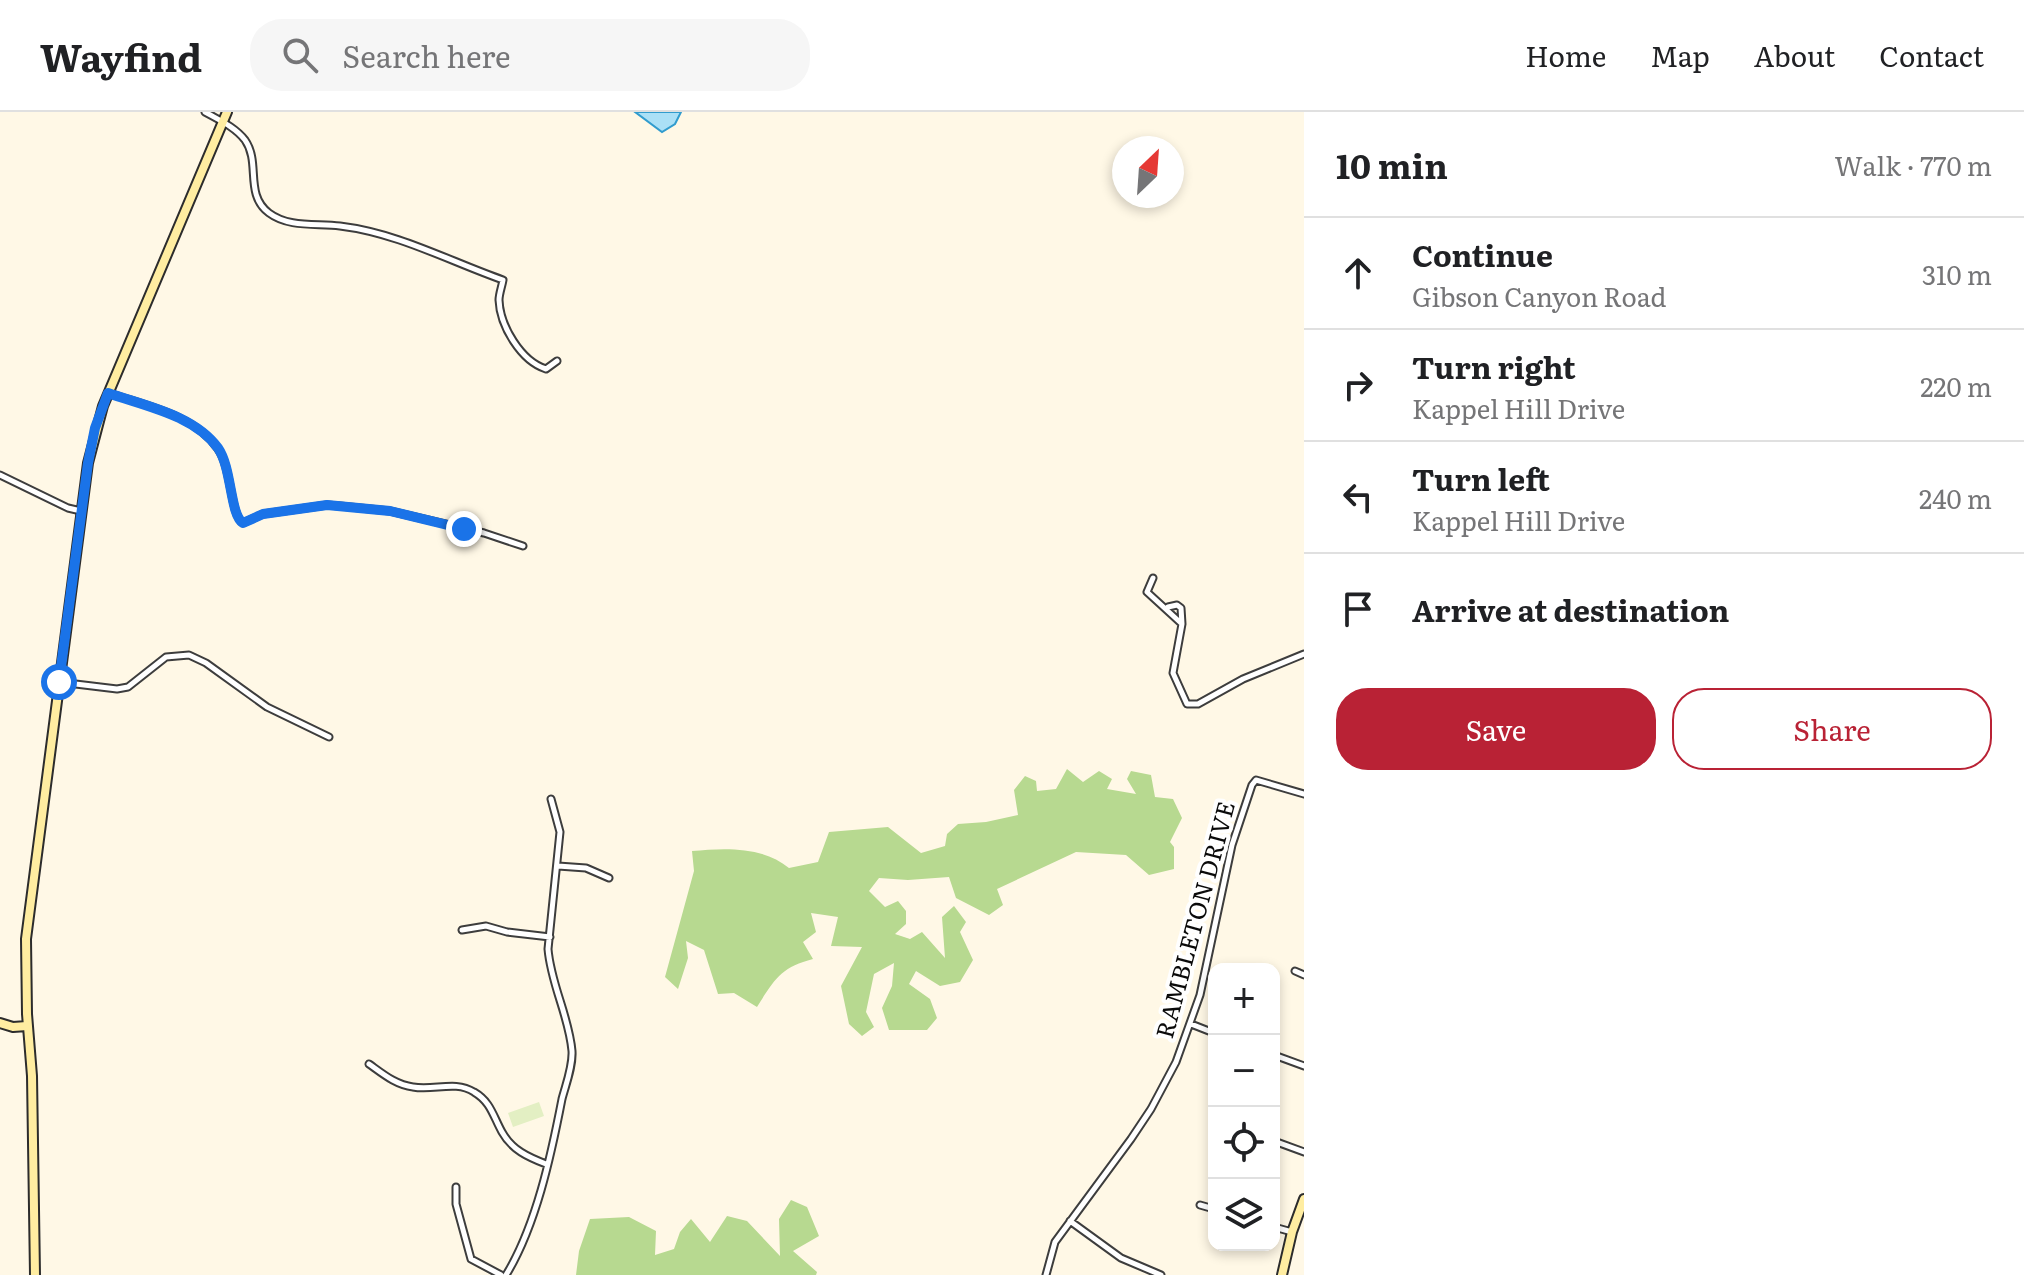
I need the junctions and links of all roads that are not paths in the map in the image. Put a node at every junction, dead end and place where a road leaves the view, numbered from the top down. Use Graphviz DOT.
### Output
graph roads {
  1 [pos="205,112"];
  2 [pos="227,112"];
  3 [pos="222,122"];
  4 [pos="557,361"];
  5 [pos="108,393"];
  6 [pos="0,475"];
  7 [pos="81,511"];
  8 [pos="523,546"];
  9 [pos="1153,578"];
  10 [pos="1304,654"];
  11 [pos="59,682"];
  12 [pos="329,737"];
  13 [pos="1304,794"];
  14 [pos="551,799"];
  15 [pos="558,866"];
  16 [pos="609,878"];
  17 [pos="462,930"];
  18 [pos="550,937"];
  19 [pos="1295,971"];
  20 [pos="1304,975"];
  21 [pos="0,1023"];
  22 [pos="1191,1024"];
  23 [pos="27,1026"];
  24 [pos="1208,1031"];
  25 [pos="1280,1057"];
  26 [pos="369,1064"];
  27 [pos="1304,1066"];
  28 [pos="1280,1143"];
  29 [pos="1304,1152"];
  30 [pos="546,1164"];
  31 [pos="456,1187"];
  32 [pos="1304,1199"];
  33 [pos="1200,1205"];
  34 [pos="1208,1207"];
  35 [pos="1070,1221"];
  36 [pos="1280,1229"];
  37 [pos="1292,1232"];
  38 [pos="35,1275"];
  39 [pos="504,1275"];
  40 [pos="1046,1275"];
  41 [pos="1161,1275"];
  42 [pos="1282,1275"];
  1 -- 3 [label="street"];
  2 -- 3 [label="main road"];
  3 -- 4 [label="street"];
  3 -- 5 [label="main road"];
  5 -- 7 [label="main road"];
  5 -- 8 [label="street"];
  6 -- 7 [label="street"];
  7 -- 11 [label="main road"];
  9 -- 10 [label="street"];
  11 -- 12 [label="street"];
  11 -- 23 [label="main road"];
  13 -- 22 [label="street, RAMBLETON DRIVE"];
  14 -- 15 [label="street"];
  15 -- 16 [label="street"];
  15 -- 18 [label="street"];
  17 -- 18 [label="street"];
  18 -- 30 [label="street"];
  19 -- 20 [label="street"];
  21 -- 23 [label="main road"];
  22 -- 24 [label="street"];
  22 -- 35 [label="street, RAMBLETON DRIVE"];
  23 -- 38 [label="main road"];
  25 -- 27 [label="street"];
  26 -- 30 [label="street"];
  28 -- 29 [label="street"];
  30 -- 39 [label="street"];
  31 -- 39 [label="street"];
  32 -- 37 [label="main road"];
  33 -- 34 [label="street"];
  35 -- 40 [label="street, RAMBLETON DRIVE"];
  35 -- 41 [label="street"];
  36 -- 37 [label="street"];
  37 -- 42 [label="main road"];
}
